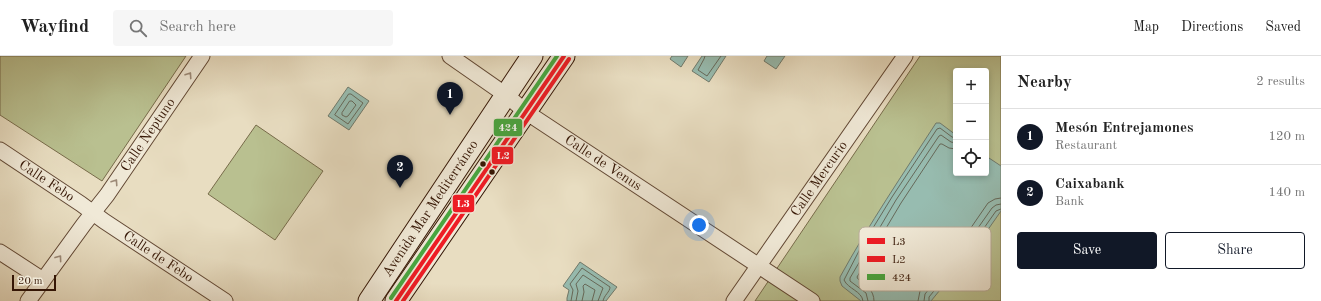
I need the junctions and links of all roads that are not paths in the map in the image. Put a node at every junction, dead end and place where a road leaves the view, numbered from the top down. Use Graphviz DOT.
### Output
graph roads {
  1 [pos="202,56"];
  2 [pos="450,56"];
  3 [pos="532,56"];
  4 [pos="564,56"];
  5 [pos="904,56"];
  6 [pos="506,95"];
  7 [pos="526,112"];
  8 [pos="0,150"];
  9 [pos="92,214"];
  10 [pos="0,252"];
  11 [pos="759,265"];
  12 [pos="42,280"];
  13 [pos="28,301"];
  14 [pos="225,301"];
  15 [pos="369,301"];
  16 [pos="396,301"];
  17 [pos="734,301"];
  18 [pos="812,301"];
  9 -- 1 [label="street, Calle Neptuno, one-way"];
  2 -- 6 [label="street, Calle de Venus"];
  3 -- 6 [label="street, Avenida Mar Mediterráneo"];
  4 -- 7 [label="street, Avenida Mar Mediterráneo"];
  5 -- 11 [label="street, Calle Mercurio"];
  6 -- 7 [label="street, Calle de Venus"];
  6 -- 15 [label="street, Avenida Mar Mediterráneo"];
  7 -- 11 [label="street, Calle de Venus"];
  7 -- 16 [label="street, Avenida Mar Mediterráneo"];
  8 -- 9 [label="street, Calle Febo"];
  12 -- 9 [label="street, Calle Neptuno, one-way"];
  9 -- 14 [label="street, Calle de Febo"];
  10 -- 12 [label="street"];
  11 -- 17 [label="street, Calle Mercurio"];
  11 -- 18 [label="street, Calle de Venus"];
  12 -- 13 [label="street, Calle Neptuno"];
}
